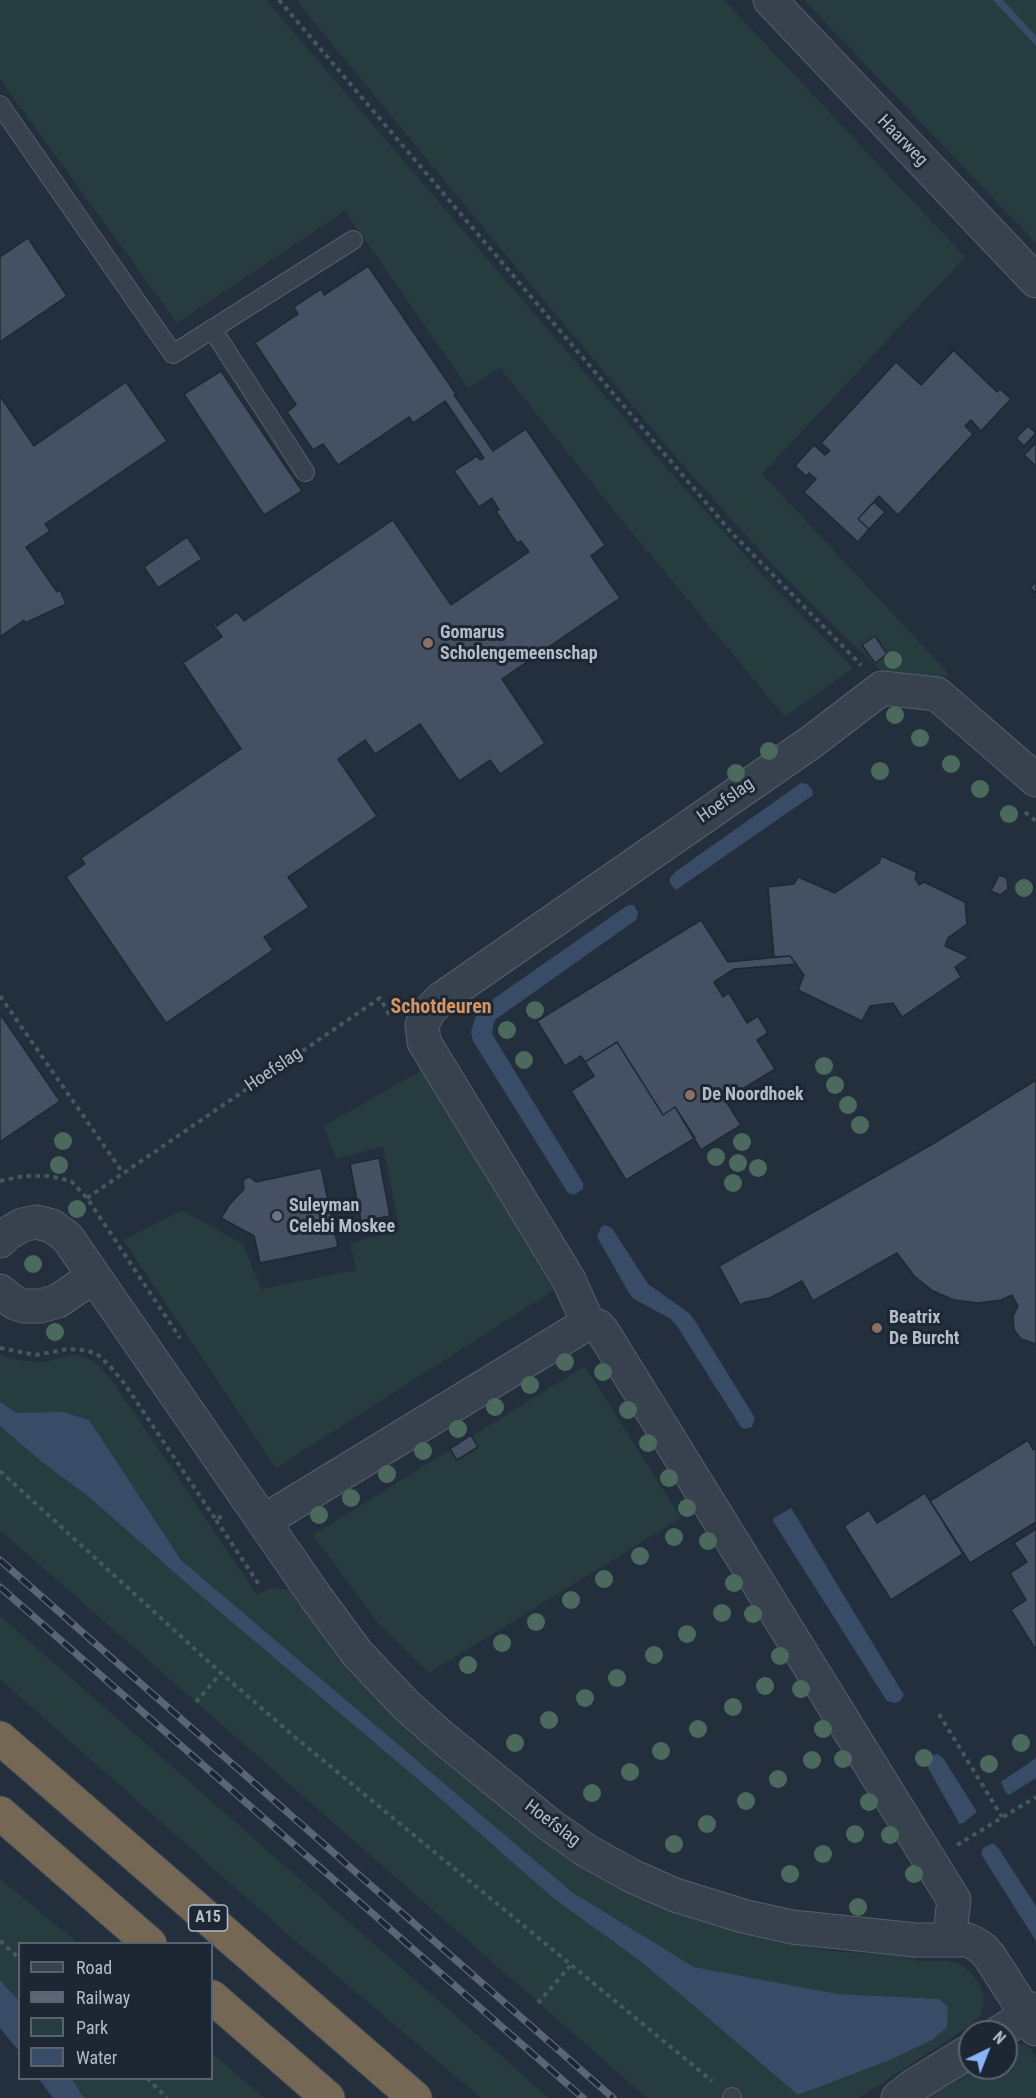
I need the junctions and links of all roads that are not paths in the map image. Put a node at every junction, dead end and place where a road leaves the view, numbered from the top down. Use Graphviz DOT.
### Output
graph roads {
  1 [pos="770,0"];
  2 [pos="0,105"];
  3 [pos="353,240"];
  4 [pos="1036,280"];
  5 [pos="212,329"];
  6 [pos="305,472"];
  7 [pos="1036,780"];
  8 [pos="0,1241"];
  9 [pos="93,1277"];
  10 [pos="0,1291"];
  11 [pos="588,1323"];
  12 [pos="256,1510"];
  13 [pos="0,1738"];
  14 [pos="0,1813"];
  15 [pos="949,1940"];
  16 [pos="148,1942"];
  17 [pos="213,1998"];
  18 [pos="1033,2018"];
  19 [pos="1018,2024"];
  20 [pos="958,2058"];
  21 [pos="328,2098"];
  22 [pos="416,2098"];
  23 [pos="898,2098"];
  1 -- 4 [label="street, Haarweg"];
  2 -- 5 [label="lane"];
  3 -- 5 [label="lane"];
  5 -- 6 [label="lane"];
  7 -- 11 [label="street, Hoefslag"];
  8 -- 9 [label="street, Hoefslag"];
  9 -- 10 [label="street"];
  9 -- 12 [label="street, Hoefslag"];
  11 -- 12 [label="street"];
  11 -- 15 [label="street"];
  12 -- 15 [label="street, Hoefslag"];
  13 -- 22 [label="highway, A15"];
  14 -- 16 [label="highway"];
  15 -- 18 [label="street, Hoefslag"];
  17 -- 21 [label="highway"];
  18 -- 19 [label="street"];
  20 -- 23 [label="street"];
}
